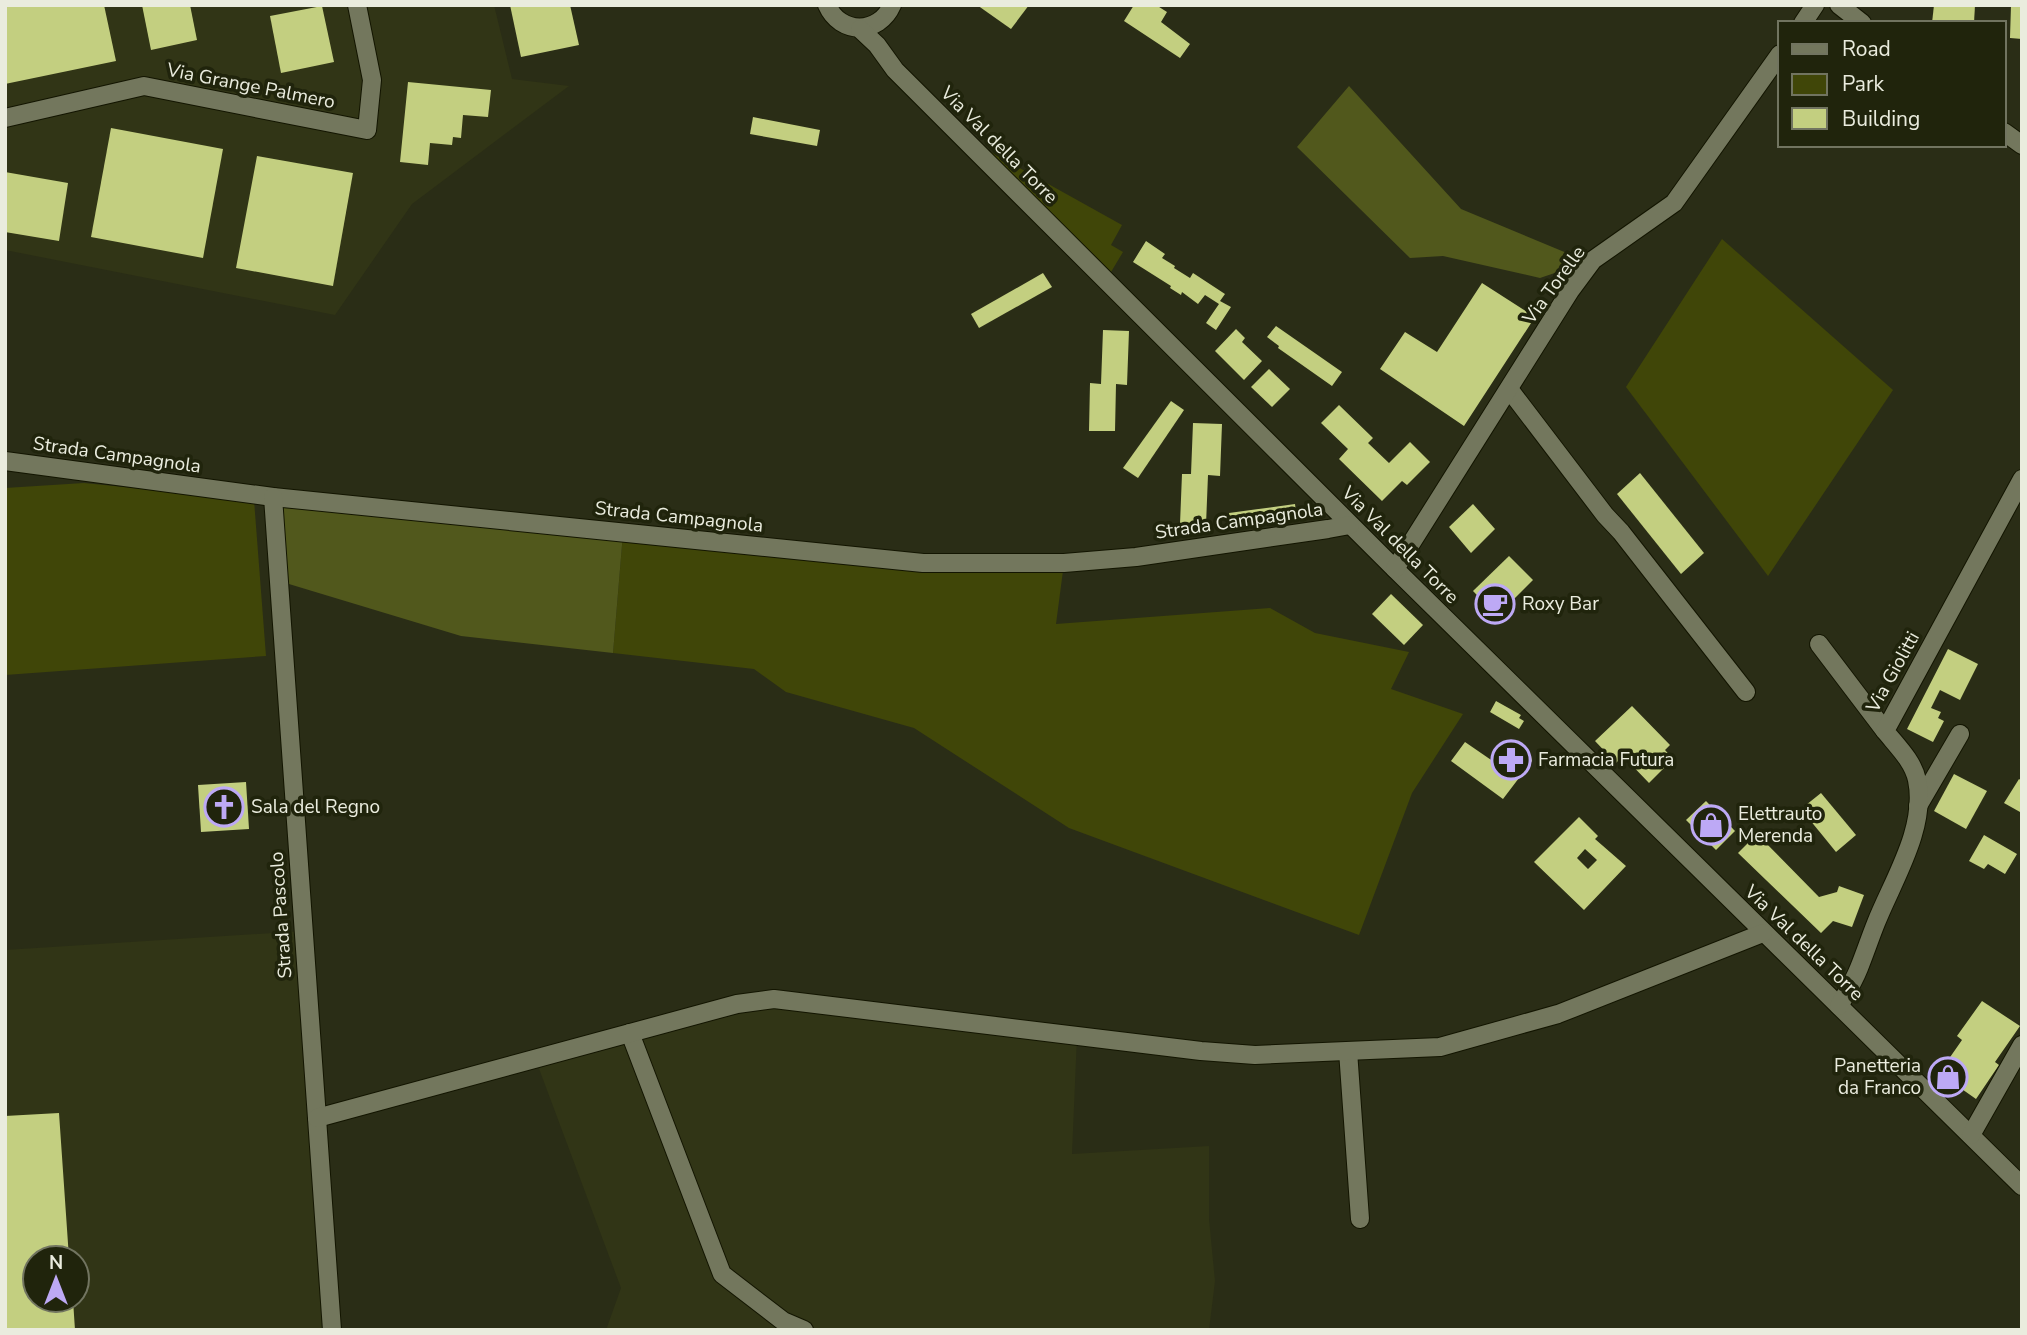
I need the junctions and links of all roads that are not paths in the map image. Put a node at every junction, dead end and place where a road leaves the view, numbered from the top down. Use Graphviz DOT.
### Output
graph roads {
  1 [pos="357,5"];
  2 [pos="827,5"];
  3 [pos="1815,5"];
  4 [pos="1839,5"];
  5 [pos="889,11"];
  6 [pos="1804,21"];
  7 [pos="1859,21"];
  8 [pos="860,29"];
  9 [pos="877,45"];
  10 [pos="1778,57"];
  11 [pos="5,118"];
  12 [pos="2006,133"];
  13 [pos="2022,145"];
  14 [pos="1508,389"];
  15 [pos="5,461"];
  16 [pos="2022,479"];
  17 [pos="273,497"];
  18 [pos="1350,525"];
  19 [pos="1395,569"];
  20 [pos="1819,644"];
  21 [pos="1746,692"];
  22 [pos="1885,731"];
  23 [pos="1960,734"];
  24 [pos="1917,808"];
  25 [pos="1763,933"];
  26 [pos="1839,1006"];
  27 [pos="630,1033"];
  28 [pos="2022,1045"];
  29 [pos="1348,1051"];
  30 [pos="317,1118"];
  31 [pos="1971,1135"];
  32 [pos="2022,1186"];
  33 [pos="1360,1219"];
  34 [pos="332,1330"];
  35 [pos="804,1330"];
  1 -- 11 [label="street, Via Grange Palmero"];
  2 -- 8 [label="street, Via Val della Torre"];
  3 -- 6 [label="street"];
  4 -- 7 [label="street"];
  5 -- 8 [label="street"];
  5 -- 9 [label="street"];
  8 -- 9 [label="street, Via Val della Torre"];
  9 -- 18 [label="street, Via Val della Torre"];
  10 -- 14 [label="street, Via Torelle"];
  12 -- 13 [label="street"];
  14 -- 19 [label="street, Via Torelle"];
  14 -- 21 [label="street"];
  15 -- 17 [label="street, Strada Campagnola"];
  16 -- 22 [label="street, Via Giolitti"];
  17 -- 18 [label="street, Strada Campagnola"];
  17 -- 30 [label="street, Strada Pascolo"];
  18 -- 19 [label="street, Via Val della Torre"];
  19 -- 25 [label="street, Via Val della Torre"];
  20 -- 22 [label="street"];
  22 -- 24 [label="street, Via Giolitti"];
  23 -- 24 [label="street"];
  24 -- 26 [label="street, Via Giolitti"];
  25 -- 26 [label="street, Via Val della Torre"];
  25 -- 29 [label="street"];
  26 -- 31 [label="street, Via Val della Torre"];
  27 -- 29 [label="street"];
  27 -- 30 [label="street"];
  27 -- 35 [label="street"];
  28 -- 31 [label="street"];
  29 -- 33 [label="street"];
  30 -- 34 [label="street, Strada Pascolo"];
  31 -- 32 [label="street, Via Val della Torre"];
}
